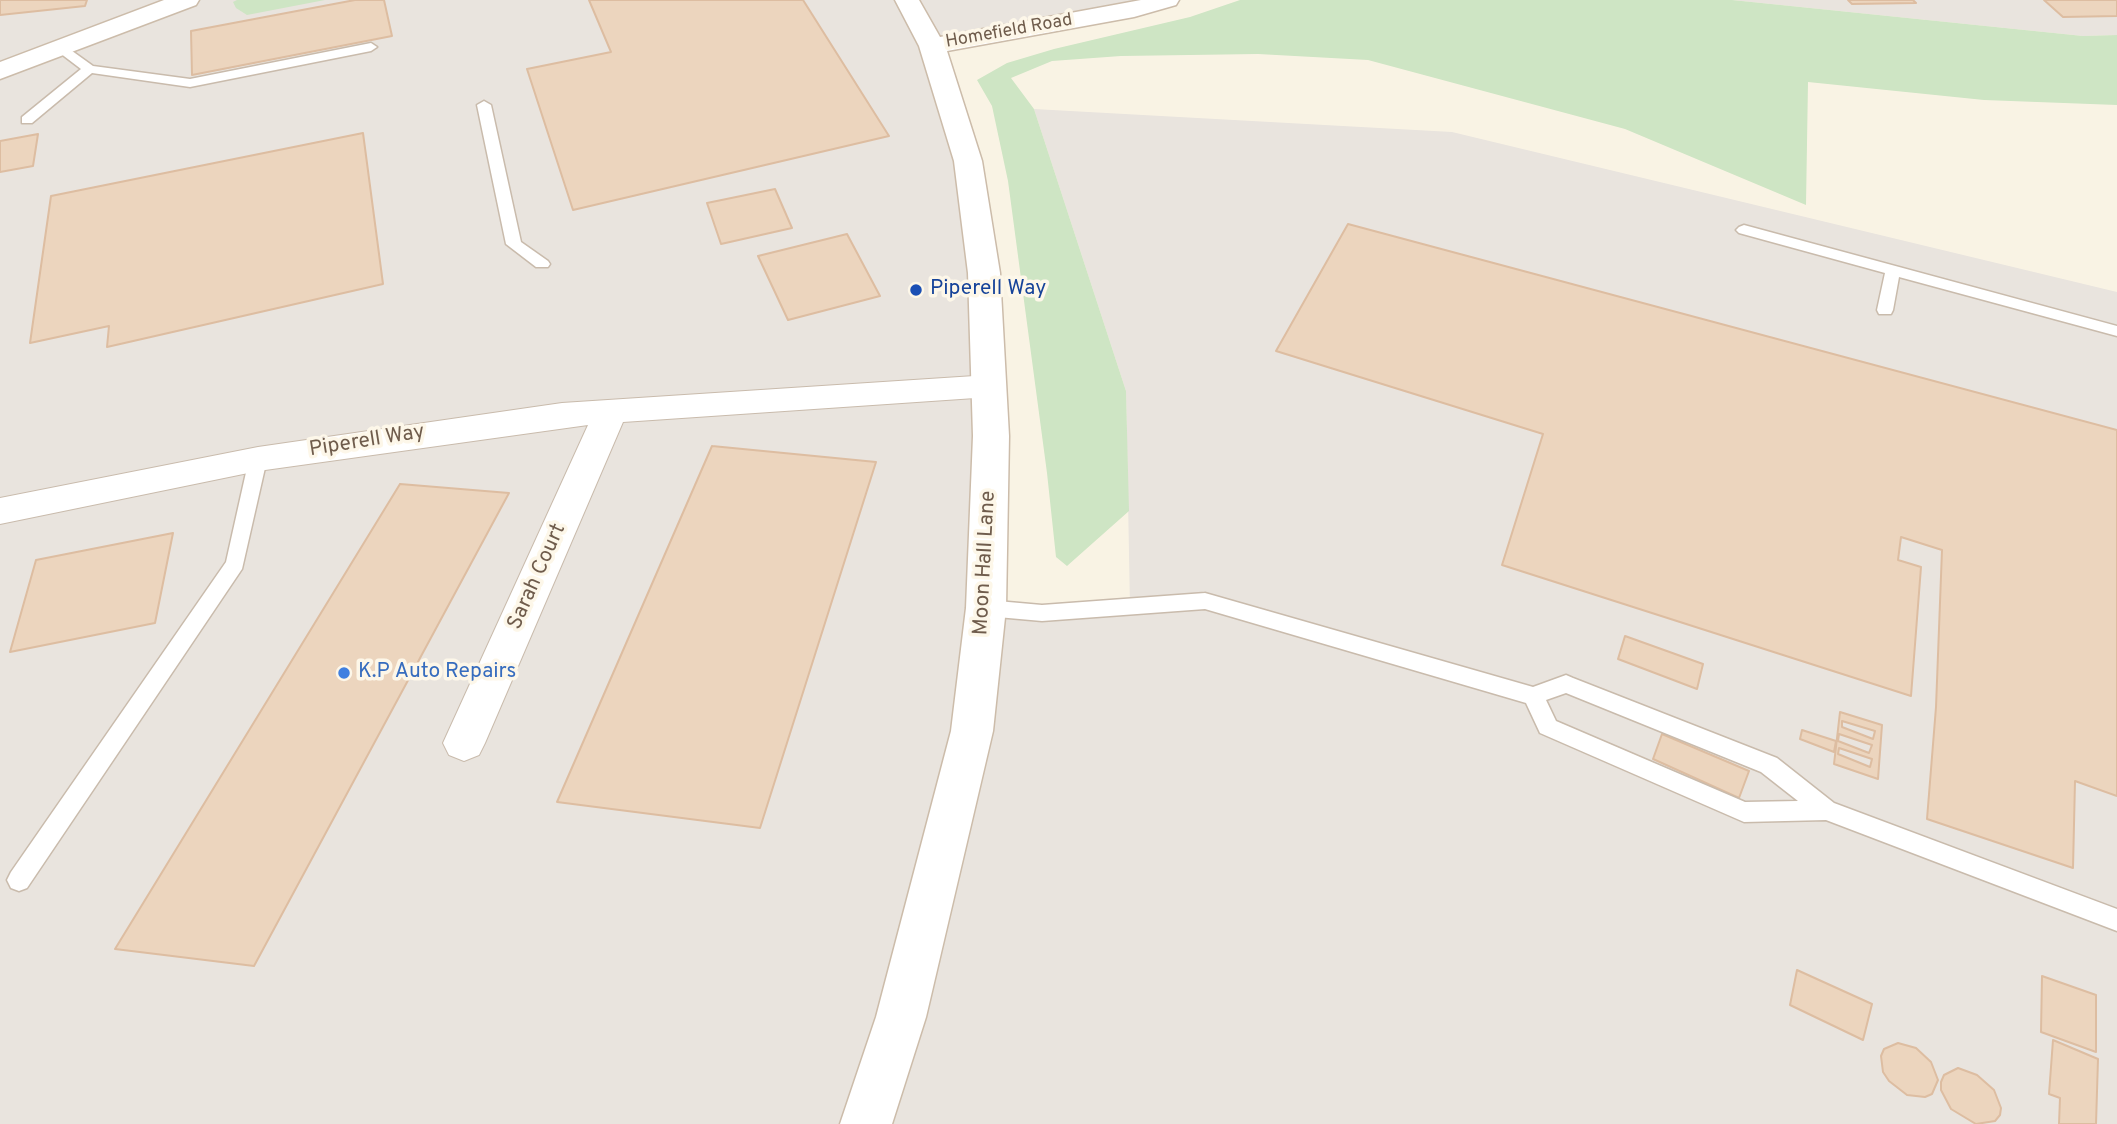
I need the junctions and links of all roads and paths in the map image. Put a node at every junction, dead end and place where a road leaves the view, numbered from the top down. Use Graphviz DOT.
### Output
graph roads {
  1 [pos="187,0"];
  2 [pos="907,0"];
  3 [pos="1166,0"];
  4 [pos="932,46"];
  5 [pos="61,47"];
  6 [pos="371,47"];
  7 [pos="89,69"];
  8 [pos="0,71"];
  9 [pos="484,105"];
  10 [pos="27,120"];
  11 [pos="1744,230"];
  12 [pos="542,264"];
  13 [pos="1893,270"];
  14 [pos="1885,310"];
  15 [pos="2117,331"];
  16 [pos="990,386"];
  17 [pos="611,411"];
  18 [pos="258,459"];
  19 [pos="0,512"];
  20 [pos="986,608"];
  21 [pos="1533,696"];
  22 [pos="464,743"];
  23 [pos="1826,810"];
  24 [pos="19,880"];
  25 [pos="2117,920"];
  26 [pos="866,1124"];
  1 -- 5 [label="street"];
  2 -- 4 [label="street, Moon Hall Lane"];
  3 -- 4 [label="street, Homefield Road"];
  4 -- 16 [label="street, Moon Hall Lane"];
  5 -- 7 [label="lane"];
  5 -- 8 [label="street"];
  6 -- 7 [label="lane"];
  7 -- 10 [label="lane"];
  9 -- 12 [label="lane"];
  11 -- 13 [label="lane"];
  13 -- 14 [label="lane"];
  13 -- 15 [label="lane"];
  16 -- 17 [label="street, Piperell Way"];
  16 -- 20 [label="street, Moon Hall Lane"];
  17 -- 18 [label="street, Piperell Way"];
  17 -- 22 [label="street, Sarah Court"];
  18 -- 19 [label="street, Piperell Way"];
  18 -- 24 [label="lane"];
  20 -- 21 [label="lane"];
  20 -- 26 [label="street, Moon Hall Lane"];
  21 -- 23 [label="lane"];
  21 -- 23 [label="lane"];
  23 -- 25 [label="lane"];
}
